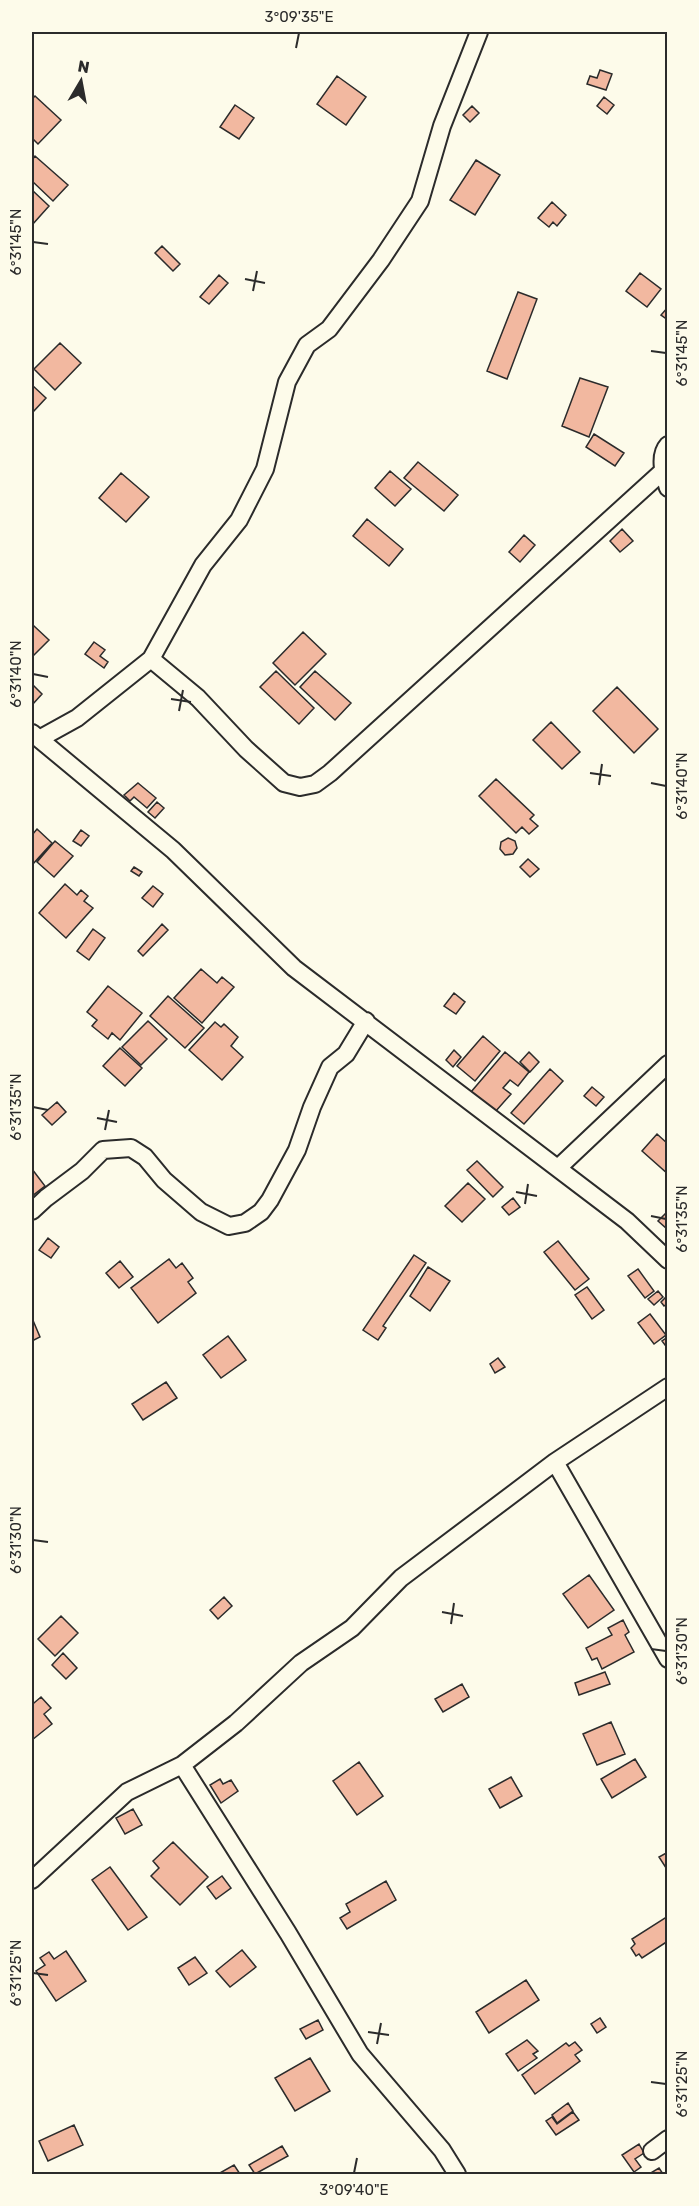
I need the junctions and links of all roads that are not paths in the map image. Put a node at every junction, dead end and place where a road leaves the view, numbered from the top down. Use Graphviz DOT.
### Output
graph roads {
  1 [pos="479,32"];
  2 [pos="668,445"];
  3 [pos="663,471"];
  4 [pos="668,488"];
  5 [pos="151,659"];
  6 [pos="35,736"];
  7 [pos="366,1021"];
  8 [pos="668,1064"];
  9 [pos="558,1168"];
  10 [pos="32,1211"];
  11 [pos="668,1260"];
  12 [pos="668,1387"];
  13 [pos="555,1462"];
  14 [pos="668,1659"];
  15 [pos="182,1765"];
  16 [pos="32,1880"];
  17 [pos="668,2139"];
  18 [pos="652,2151"];
  19 [pos="457,2175"];
  1 -- 5 [label="street"];
  2 -- 3 [label="street"];
  3 -- 4 [label="street"];
  3 -- 5 [label="street"];
  5 -- 6 [label="street"];
  6 -- 7 [label="street"];
  7 -- 9 [label="street"];
  7 -- 10 [label="street"];
  8 -- 9 [label="street"];
  9 -- 11 [label="street"];
  12 -- 13 [label="street"];
  13 -- 14 [label="street"];
  13 -- 15 [label="street"];
  15 -- 16 [label="street"];
  15 -- 19 [label="street"];
  17 -- 18 [label="street"];
}
